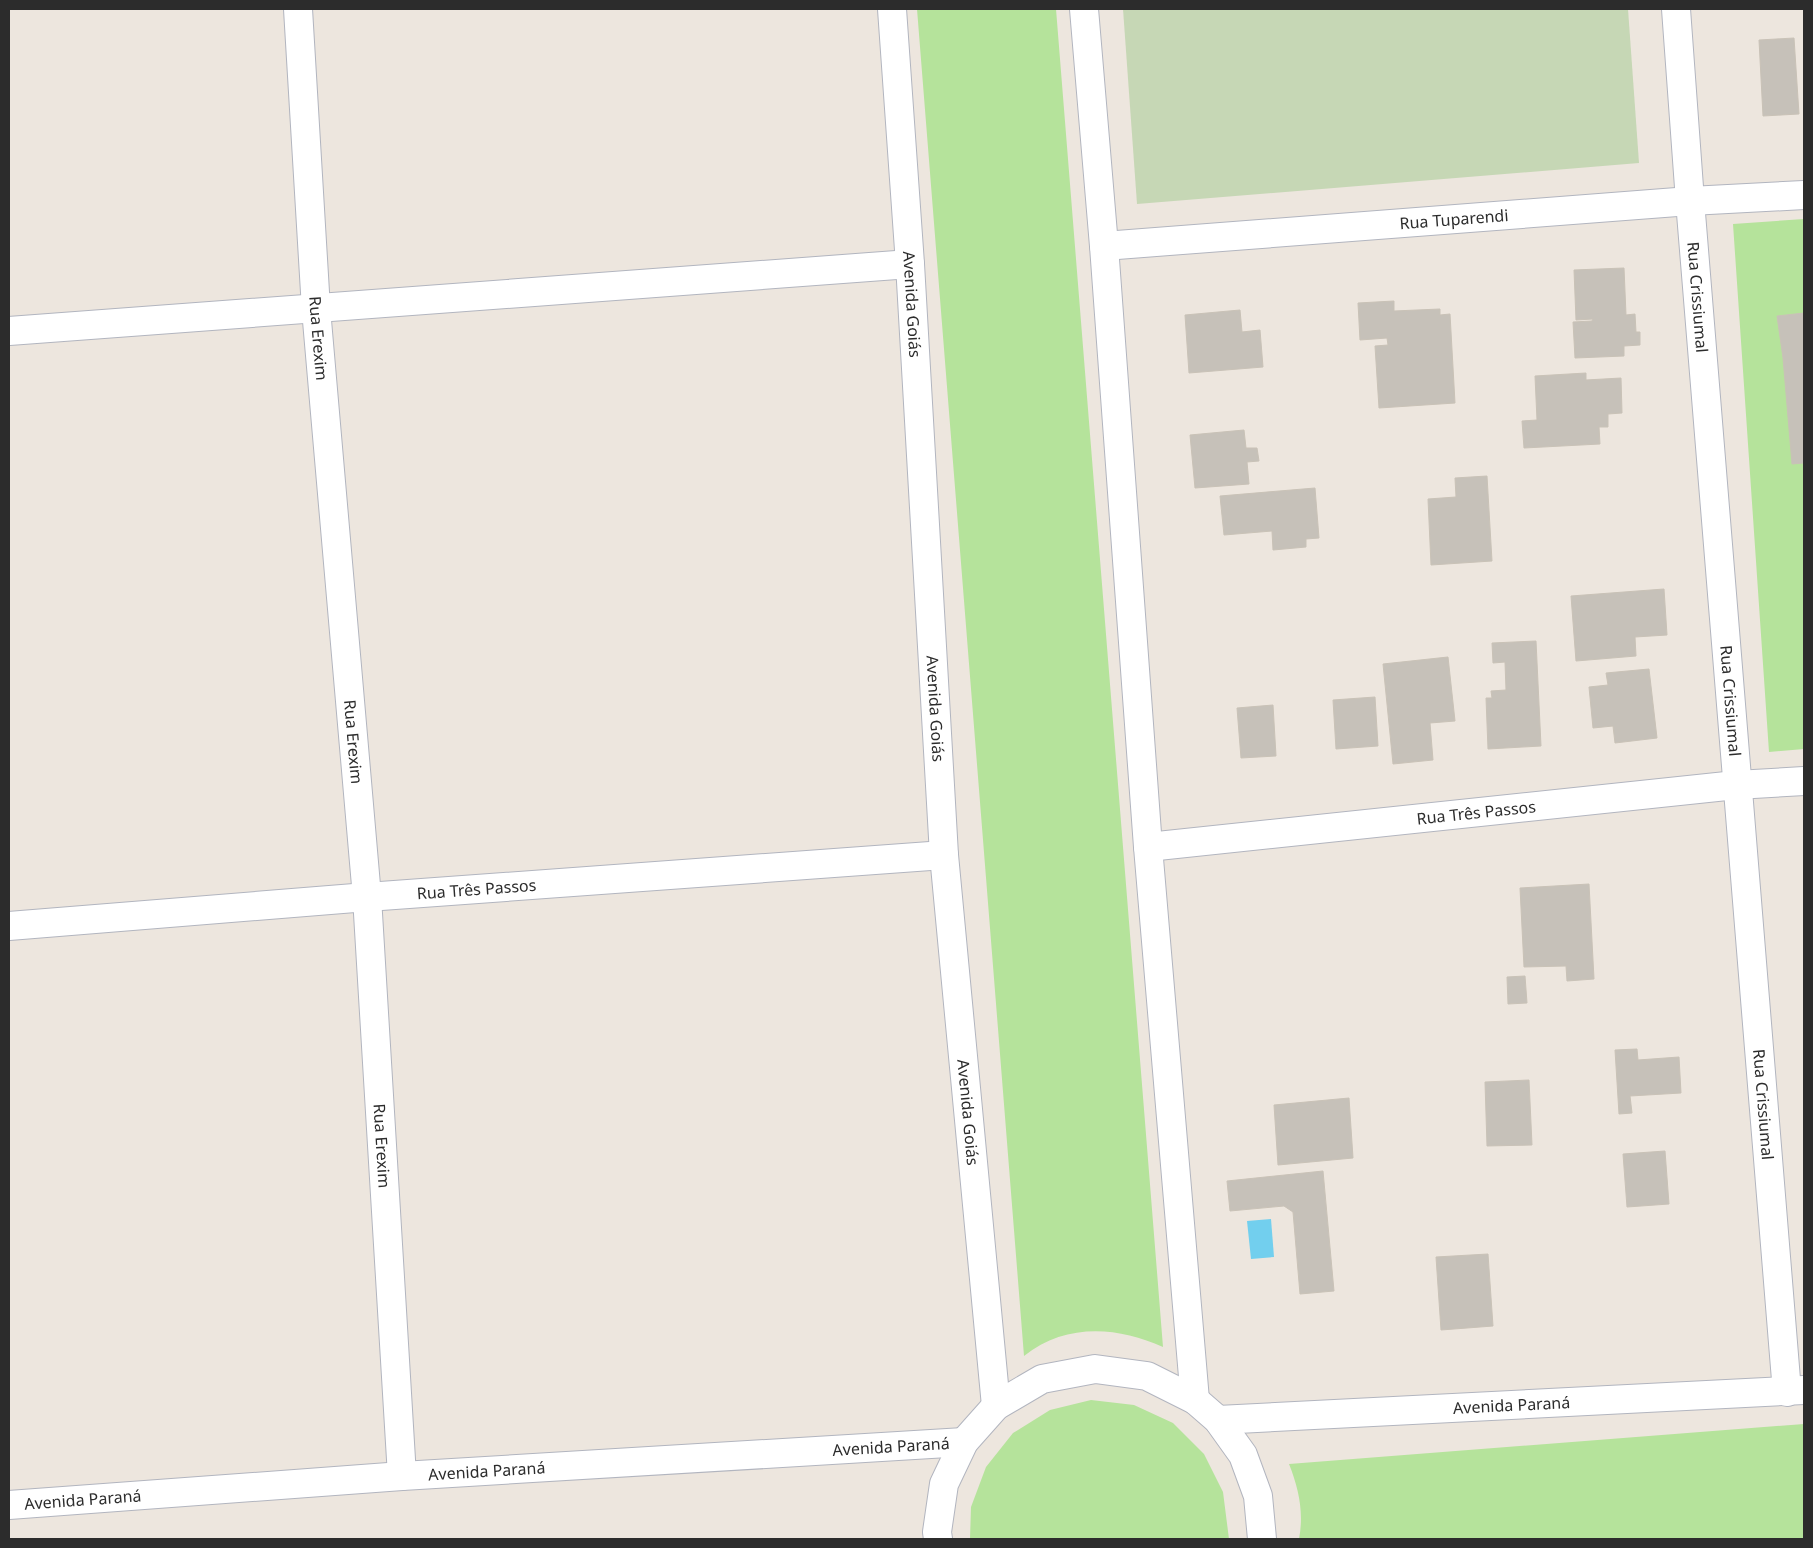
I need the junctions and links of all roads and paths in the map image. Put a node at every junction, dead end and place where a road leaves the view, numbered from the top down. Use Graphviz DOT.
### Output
graph roads {
  1 [pos="298,9"];
  2 [pos="892,9"];
  3 [pos="1084,9"];
  4 [pos="1676,9"];
  5 [pos="1804,195"];
  6 [pos="1690,201"];
  7 [pos="1104,246"];
  8 [pos="910,264"];
  9 [pos="316,309"];
  10 [pos="9,331"];
  11 [pos="1804,781"];
  12 [pos="1736,785"];
  13 [pos="1148,847"];
  14 [pos="944,855"];
  15 [pos="367,897"];
  16 [pos="9,926"];
  17 [pos="1795,1391"];
  18 [pos="1195,1400"];
  19 [pos="996,1406"];
  20 [pos="1218,1420"];
  21 [pos="964,1442"];
  22 [pos="402,1476"];
  23 [pos="9,1504"];
  24 [pos="938,1539"];
  25 [pos="1262,1539"];
  1 -- 9 [label="street, Rua Erexim"];
  2 -- 8 [label="street, Avenida Goiás"];
  3 -- 7 [label="street"];
  4 -- 6 [label="street, Rua Crissiumal"];
  5 -- 6 [label="street, Rua Tuparendi"];
  6 -- 7 [label="street, Rua Tuparendi"];
  6 -- 12 [label="street, Rua Crissiumal"];
  7 -- 13 [label="street"];
  8 -- 9 [label="street"];
  8 -- 14 [label="street, Avenida Goiás"];
  9 -- 10 [label="street"];
  9 -- 15 [label="street, Rua Erexim"];
  11 -- 12 [label="street, Rua Três Passos"];
  12 -- 13 [label="street, Rua Três Passos"];
  12 -- 17 [label="street, Rua Crissiumal"];
  13 -- 18 [label="street"];
  14 -- 15 [label="street, Rua Três Passos"];
  14 -- 19 [label="street, Avenida Goiás"];
  15 -- 16 [label="street, Rua Três Passos"];
  15 -- 22 [label="street, Rua Erexim"];
  17 -- 20 [label="street, Avenida Paraná"];
  18 -- 19 [label="street"];
  18 -- 20 [label="street"];
  19 -- 21 [label="street"];
  20 -- 25 [label="street"];
  21 -- 22 [label="street, Avenida Paraná"];
  21 -- 24 [label="street"];
  22 -- 23 [label="street, Avenida Paraná"];
}
